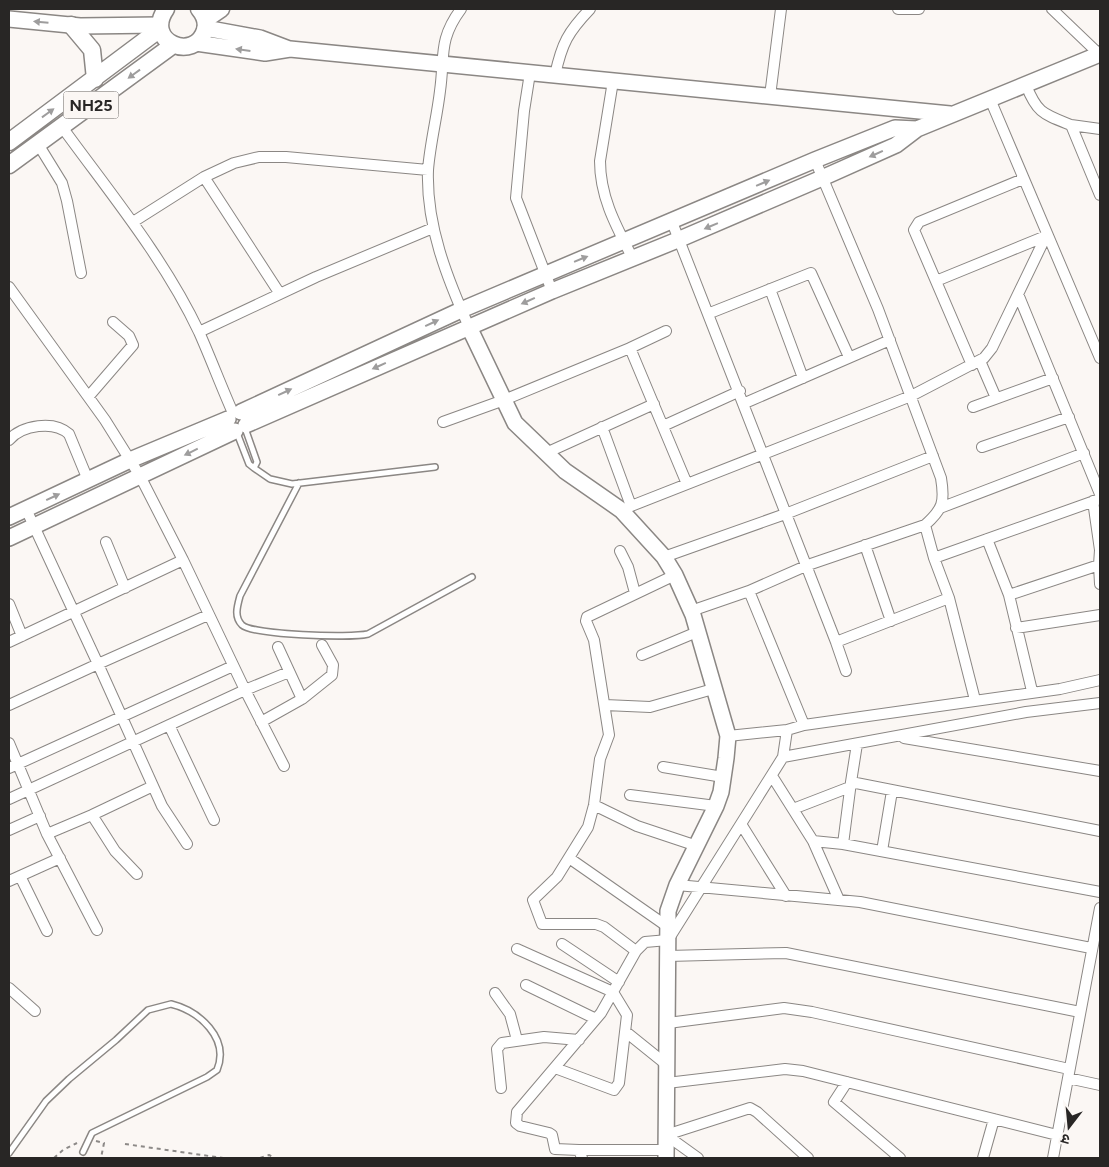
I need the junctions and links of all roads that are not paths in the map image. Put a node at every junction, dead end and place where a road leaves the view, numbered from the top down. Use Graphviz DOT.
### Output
graph roads {
  1 [pos="166,9"];
  2 [pos="221,9"];
  3 [pos="461,9"];
  4 [pos="590,9"];
  5 [pos="781,9"];
  6 [pos="898,9"];
  7 [pos="919,9"];
  8 [pos="1052,9"];
  9 [pos="9,19"];
  10 [pos="203,19"];
  11 [pos="71,25"];
  12 [pos="160,27"];
  13 [pos="196,42"];
  14 [pos="173,45"];
  15 [pos="290,49"];
  16 [pos="1100,54"];
  17 [pos="441,64"];
  18 [pos="530,73"];
  19 [pos="555,75"];
  20 [pos="95,79"];
  21 [pos="613,81"];
  22 [pos="1026,85"];
  23 [pos="770,96"];
  24 [pos="990,99"];
  25 [pos="954,115"];
  26 [pos="1071,125"];
  27 [pos="62,127"];
  28 [pos="917,129"];
  29 [pos="1100,129"];
  30 [pos="9,142"];
  31 [pos="38,144"];
  32 [pos="815,160"];
  33 [pos="9,166"];
  34 [pos="428,170"];
  35 [pos="204,177"];
  36 [pos="822,178"];
  37 [pos="1023,180"];
  38 [pos="737,194"];
  39 [pos="1100,195"];
  40 [pos="745,211"];
  41 [pos="133,222"];
  42 [pos="672,222"];
  43 [pos="433,228"];
  44 [pos="1046,236"];
  45 [pos="680,239"];
  46 [pos="624,241"];
  47 [pos="632,257"];
  48 [pos="81,273"];
  49 [pos="545,274"];
  50 [pos="936,281"];
  51 [pos="9,287"];
  52 [pos="770,289"];
  53 [pos="552,291"];
  54 [pos="280,294"];
  55 [pos="1018,294"];
  56 [pos="461,310"];
  57 [pos="710,313"];
  58 [pos="113,322"];
  59 [pos="469,327"];
  60 [pos="666,331"];
  61 [pos="198,332"];
  62 [pos="890,340"];
  63 [pos="630,348"];
  64 [pos="849,357"];
  65 [pos="1100,358"];
  66 [pos="976,363"];
  67 [pos="802,378"];
  68 [pos="1052,378"];
  69 [pos="740,391"];
  70 [pos="89,396"];
  71 [pos="910,396"];
  72 [pos="996,398"];
  73 [pos="504,400"];
  74 [pos="745,403"];
  75 [pos="654,404"];
  76 [pos="973,407"];
  77 [pos="1069,417"];
  78 [pos="443,422"];
  79 [pos="238,423"];
  80 [pos="663,426"];
  81 [pos="602,427"];
  82 [pos="9,440"];
  83 [pos="982,447"];
  84 [pos="546,453"];
  85 [pos="764,453"];
  86 [pos="1084,453"];
  87 [pos="933,456"];
  88 [pos="130,460"];
  89 [pos="435,467"];
  90 [pos="254,468"];
  91 [pos="140,476"];
  92 [pos="88,480"];
  93 [pos="299,483"];
  94 [pos="687,484"];
  95 [pos="1098,498"];
  96 [pos="626,508"];
  97 [pos="940,508"];
  98 [pos="26,509"];
  99 [pos="788,512"];
  100 [pos="10,515"];
  101 [pos="925,525"];
  102 [pos="34,527"];
  103 [pos="9,538"];
  104 [pos="987,539"];
  105 [pos="106,542"];
  106 [pos="865,545"];
  107 [pos="620,551"];
  108 [pos="664,557"];
  109 [pos="934,558"];
  110 [pos="184,560"];
  111 [pos="1099,565"];
  112 [pos="808,566"];
  113 [pos="675,575"];
  114 [pos="472,577"];
  115 [pos="1100,584"];
  116 [pos="125,588"];
  117 [pos="749,591"];
  118 [pos="635,593"];
  119 [pos="1009,595"];
  120 [pos="949,598"];
  121 [pos="9,604"];
  122 [pos="74,611"];
  123 [pos="691,611"];
  124 [pos="208,615"];
  125 [pos="1100,615"];
  126 [pos="891,621"];
  127 [pos="1016,628"];
  128 [pos="697,632"];
  129 [pos="22,636"];
  130 [pos="9,642"];
  131 [pos="836,642"];
  132 [pos="322,645"];
  133 [pos="278,646"];
  134 [pos="642,655"];
  135 [pos="98,664"];
  136 [pos="233,666"];
  137 [pos="846,671"];
  138 [pos="289,672"];
  139 [pos="1100,680"];
  140 [pos="713,689"];
  141 [pos="244,690"];
  142 [pos="1032,691"];
  143 [pos="302,699"];
  144 [pos="975,700"];
  145 [pos="1100,703"];
  146 [pos="9,705"];
  147 [pos="606,705"];
  148 [pos="121,717"];
  149 [pos="261,722"];
  150 [pos="169,725"];
  151 [pos="804,725"];
  152 [pos="787,730"];
  153 [pos="728,736"];
  154 [pos="896,736"];
  155 [pos="9,743"];
  156 [pos="132,743"];
  157 [pos="856,744"];
  158 [pos="783,757"];
  159 [pos="13,766"];
  160 [pos="284,766"];
  161 [pos="664,767"];
  162 [pos="1100,771"];
  163 [pos="772,776"];
  164 [pos="723,777"];
  165 [pos="850,785"];
  166 [pos="153,786"];
  167 [pos="29,790"];
  168 [pos="892,791"];
  169 [pos="630,795"];
  170 [pos="9,799"];
  171 [pos="594,805"];
  172 [pos="716,806"];
  173 [pos="793,809"];
  174 [pos="92,815"];
  175 [pos="40,816"];
  176 [pos="214,820"];
  177 [pos="742,824"];
  178 [pos="9,830"];
  179 [pos="1100,831"];
  180 [pos="47,834"];
  181 [pos="813,841"];
  182 [pos="187,844"];
  183 [pos="843,844"];
  184 [pos="697,846"];
  185 [pos="882,851"];
  186 [pos="60,858"];
  187 [pos="569,858"];
  188 [pos="137,874"];
  189 [pos="20,876"];
  190 [pos="9,881"];
  191 [pos="677,884"];
  192 [pos="702,887"];
  193 [pos="1100,892"];
  194 [pos="786,896"];
  195 [pos="839,900"];
  196 [pos="1100,908"];
  197 [pos="97,930"];
  198 [pos="46,931"];
  199 [pos="668,934"];
  200 [pos="562,944"];
  201 [pos="1091,948"];
  202 [pos="517,949"];
  203 [pos="636,951"];
  204 [pos="668,956"];
  205 [pos="619,982"];
  206 [pos="526,985"];
  207 [pos="9,988"];
  208 [pos="613,992"];
  209 [pos="495,993"];
  210 [pos="35,1011"];
  211 [pos="1080,1012"];
  212 [pos="596,1019"];
  213 [pos="668,1023"];
  214 [pos="626,1032"];
  215 [pos="517,1040"];
  216 [pos="579,1040"];
  217 [pos="667,1065"];
  218 [pos="554,1068"];
  219 [pos="1068,1073"];
  220 [pos="847,1082"];
  221 [pos="667,1083"];
  222 [pos="1100,1085"];
  223 [pos="501,1088"];
  224 [pos="994,1119"];
  225 [pos="1057,1136"];
  226 [pos="666,1148"];
  227 [pos="83,1152"];
  228 [pos="9,1153"];
  229 [pos="581,1154"];
  230 [pos="698,1158"];
  231 [pos="808,1158"];
  232 [pos="900,1158"];
  233 [pos="983,1158"];
  234 [pos="1053,1158"];
  1 -- 12 [label="main road"];
  2 -- 10 [label="main road"];
  3 -- 17 [label="street"];
  4 -- 19 [label="street"];
  5 -- 23 [label="street"];
  6 -- 7 [label="street"];
  8 -- 16 [label="street"];
  11 -- 9 [label="street, one-way"];
  10 -- 13 [label="main road"];
  10 -- 15 [label="street"];
  11 -- 12 [label="street"];
  11 -- 20 [label="main road"];
  12 -- 14 [label="main road"];
  12 -- 20 [label="main road, NH25"];
  13 -- 14 [label="main road, NH25"];
  15 -- 13 [label="street, one-way"];
  14 -- 27 [label="main road, NH25, one-way"];
  15 -- 17 [label="street"];
  16 -- 22 [label="street"];
  17 -- 18 [label="street"];
  17 -- 34 [label="street"];
  18 -- 19 [label="street"];
  18 -- 49 [label="street"];
  19 -- 21 [label="street"];
  30 -- 20 [label="main road, NH25, one-way"];
  21 -- 23 [label="street"];
  21 -- 46 [label="street"];
  22 -- 24 [label="street"];
  22 -- 26 [label="street"];
  23 -- 25 [label="street"];
  24 -- 25 [label="street"];
  24 -- 37 [label="street"];
  25 -- 28 [label="street"];
  26 -- 29 [label="street"];
  26 -- 39 [label="street"];
  27 -- 31 [label="main road, NH25"];
  27 -- 41 [label="street"];
  28 -- 32 [label="street"];
  28 -- 36 [label="street, one-way"];
  31 -- 33 [label="main road, NH25"];
  31 -- 48 [label="street"];
  32 -- 36 [label="street"];
  38 -- 32 [label="street, one-way"];
  34 -- 35 [label="street"];
  34 -- 43 [label="street"];
  35 -- 41 [label="street"];
  35 -- 54 [label="street"];
  36 -- 40 [label="street"];
  36 -- 62 [label="street"];
  37 -- 44 [label="street"];
  37 -- 50 [label="street"];
  38 -- 40 [label="street"];
  38 -- 42 [label="street"];
  40 -- 45 [label="street, one-way"];
  41 -- 61 [label="street"];
  42 -- 45 [label="street"];
  42 -- 46 [label="street"];
  43 -- 54 [label="street"];
  43 -- 56 [label="street"];
  44 -- 50 [label="street"];
  44 -- 55 [label="street"];
  44 -- 65 [label="street"];
  45 -- 47 [label="street"];
  45 -- 57 [label="street"];
  46 -- 47 [label="street"];
  49 -- 46 [label="street, one-way"];
  47 -- 53 [label="street"];
  49 -- 53 [label="street"];
  49 -- 56 [label="street"];
  50 -- 66 [label="street"];
  51 -- 70 [label="street"];
  52 -- 57 [label="street"];
  52 -- 64 [label="street"];
  52 -- 67 [label="street"];
  53 -- 59 [label="street, one-way"];
  54 -- 61 [label="street"];
  55 -- 66 [label="street"];
  55 -- 68 [label="street"];
  56 -- 59 [label="street"];
  79 -- 56 [label="street, one-way"];
  57 -- 69 [label="street"];
  58 -- 70 [label="street"];
  59 -- 73 [label="street"];
  59 -- 79 [label="street, one-way"];
  60 -- 63 [label="street"];
  61 -- 79 [label="street"];
  62 -- 64 [label="street"];
  62 -- 71 [label="street"];
  63 -- 73 [label="street"];
  63 -- 75 [label="street"];
  64 -- 67 [label="street"];
  66 -- 71 [label="street"];
  66 -- 72 [label="street"];
  67 -- 74 [label="street"];
  68 -- 72 [label="street"];
  68 -- 77 [label="street"];
  69 -- 74 [label="street"];
  69 -- 80 [label="street"];
  70 -- 88 [label="street"];
  71 -- 85 [label="street"];
  71 -- 87 [label="street"];
  72 -- 76 [label="street"];
  73 -- 78 [label="street"];
  73 -- 84 [label="street"];
  74 -- 85 [label="street"];
  75 -- 80 [label="street"];
  75 -- 81 [label="street"];
  77 -- 83 [label="street"];
  77 -- 86 [label="street"];
  79 -- 88 [label="street"];
  79 -- 90 [label="lane"];
  79 -- 90 [label="lane"];
  79 -- 91 [label="street, one-way"];
  80 -- 94 [label="street"];
  81 -- 84 [label="street"];
  81 -- 96 [label="street"];
  82 -- 92 [label="street"];
  84 -- 96 [label="street"];
  85 -- 94 [label="street"];
  85 -- 99 [label="street"];
  86 -- 95 [label="street"];
  86 -- 97 [label="street"];
  87 -- 97 [label="street"];
  87 -- 99 [label="street"];
  88 -- 91 [label="street"];
  88 -- 92 [label="street"];
  89 -- 93 [label="lane"];
  90 -- 93 [label="lane"];
  91 -- 102 [label="street"];
  91 -- 110 [label="street"];
  98 -- 92 [label="street, one-way"];
  93 -- 114 [label="lane"];
  94 -- 96 [label="street"];
  95 -- 104 [label="street"];
  95 -- 111 [label="street"];
  96 -- 108 [label="street"];
  97 -- 101 [label="street"];
  98 -- 100 [label="street"];
  98 -- 102 [label="street"];
  99 -- 108 [label="street"];
  99 -- 112 [label="street"];
  101 -- 106 [label="street"];
  101 -- 109 [label="street"];
  102 -- 103 [label="street"];
  102 -- 122 [label="street"];
  104 -- 109 [label="street"];
  104 -- 119 [label="street"];
  105 -- 116 [label="street"];
  106 -- 112 [label="street"];
  106 -- 126 [label="street"];
  107 -- 118 [label="street"];
  108 -- 113 [label="street"];
  109 -- 120 [label="street"];
  110 -- 116 [label="street"];
  110 -- 124 [label="street"];
  111 -- 115 [label="street"];
  111 -- 119 [label="street"];
  112 -- 117 [label="street"];
  112 -- 131 [label="street"];
  113 -- 118 [label="street"];
  113 -- 123 [label="street"];
  116 -- 122 [label="street"];
  117 -- 123 [label="street"];
  117 -- 151 [label="street"];
  118 -- 147 [label="street"];
  119 -- 127 [label="street"];
  120 -- 126 [label="street"];
  120 -- 144 [label="street"];
  121 -- 129 [label="street"];
  122 -- 129 [label="street"];
  122 -- 135 [label="street"];
  123 -- 128 [label="street"];
  124 -- 135 [label="street"];
  124 -- 136 [label="street"];
  125 -- 127 [label="street"];
  126 -- 131 [label="street"];
  127 -- 142 [label="street"];
  128 -- 134 [label="street"];
  128 -- 140 [label="street"];
  129 -- 130 [label="street"];
  131 -- 137 [label="street"];
  132 -- 143 [label="street"];
  133 -- 138 [label="street"];
  135 -- 146 [label="street"];
  135 -- 148 [label="street"];
  136 -- 141 [label="street"];
  136 -- 148 [label="street"];
  138 -- 141 [label="street"];
  138 -- 143 [label="street"];
  139 -- 142 [label="street"];
  140 -- 147 [label="street"];
  140 -- 153 [label="street"];
  141 -- 149 [label="street"];
  141 -- 150 [label="street"];
  142 -- 144 [label="street"];
  143 -- 149 [label="street"];
  144 -- 151 [label="street"];
  145 -- 154 [label="street"];
  147 -- 171 [label="street"];
  148 -- 156 [label="street"];
  148 -- 159 [label="street"];
  149 -- 160 [label="street"];
  150 -- 156 [label="street"];
  150 -- 176 [label="street"];
  151 -- 152 [label="street"];
  152 -- 153 [label="street"];
  152 -- 158 [label="street"];
  153 -- 164 [label="street"];
  154 -- 157 [label="street"];
  154 -- 162 [label="street"];
  155 -- 159 [label="street"];
  156 -- 166 [label="street"];
  156 -- 167 [label="street"];
  157 -- 158 [label="street"];
  157 -- 165 [label="street"];
  158 -- 163 [label="street"];
  159 -- 167 [label="street"];
  161 -- 164 [label="street"];
  163 -- 173 [label="street"];
  163 -- 177 [label="street"];
  164 -- 172 [label="street"];
  165 -- 168 [label="street"];
  165 -- 173 [label="street"];
  165 -- 183 [label="street"];
  166 -- 174 [label="street"];
  166 -- 182 [label="street"];
  167 -- 170 [label="street"];
  167 -- 175 [label="street"];
  168 -- 179 [label="street"];
  168 -- 185 [label="street"];
  169 -- 172 [label="street"];
  171 -- 184 [label="street"];
  171 -- 187 [label="street"];
  172 -- 184 [label="street"];
  173 -- 181 [label="street"];
  174 -- 180 [label="street"];
  174 -- 188 [label="street"];
  175 -- 178 [label="street"];
  175 -- 180 [label="street"];
  177 -- 192 [label="street"];
  177 -- 194 [label="street"];
  180 -- 186 [label="street"];
  181 -- 183 [label="street"];
  181 -- 195 [label="street"];
  183 -- 185 [label="street"];
  184 -- 191 [label="street"];
  185 -- 193 [label="street"];
  186 -- 189 [label="street"];
  186 -- 197 [label="street"];
  187 -- 199 [label="street"];
  187 -- 203 [label="street"];
  189 -- 190 [label="street"];
  189 -- 198 [label="street"];
  191 -- 192 [label="street"];
  191 -- 199 [label="street"];
  192 -- 194 [label="street"];
  192 -- 199 [label="street"];
  194 -- 195 [label="street"];
  195 -- 201 [label="street"];
  196 -- 201 [label="street"];
  199 -- 203 [label="street"];
  199 -- 204 [label="street"];
  200 -- 205 [label="street"];
  201 -- 211 [label="street"];
  202 -- 208 [label="street"];
  203 -- 205 [label="street"];
  204 -- 211 [label="street"];
  204 -- 213 [label="street"];
  205 -- 208 [label="street"];
  206 -- 212 [label="street"];
  207 -- 210 [label="street"];
  208 -- 212 [label="street"];
  208 -- 214 [label="street"];
  209 -- 215 [label="street"];
  211 -- 219 [label="street"];
  212 -- 216 [label="street"];
  213 -- 217 [label="street"];
  213 -- 219 [label="street"];
  214 -- 217 [label="street"];
  214 -- 218 [label="street"];
  215 -- 216 [label="street"];
  215 -- 223 [label="street"];
  216 -- 218 [label="street"];
  217 -- 221 [label="street"];
  218 -- 229 [label="street"];
  219 -- 222 [label="street"];
  219 -- 225 [label="street"];
  220 -- 221 [label="street"];
  220 -- 224 [label="street"];
  220 -- 232 [label="street"];
  221 -- 226 [label="street"];
  224 -- 225 [label="street"];
  224 -- 233 [label="street"];
  225 -- 234 [label="street"];
  226 -- 229 [label="street"];
  226 -- 230 [label="street"];
  226 -- 231 [label="street"];
  227 -- 228 [label="lane"];
}
